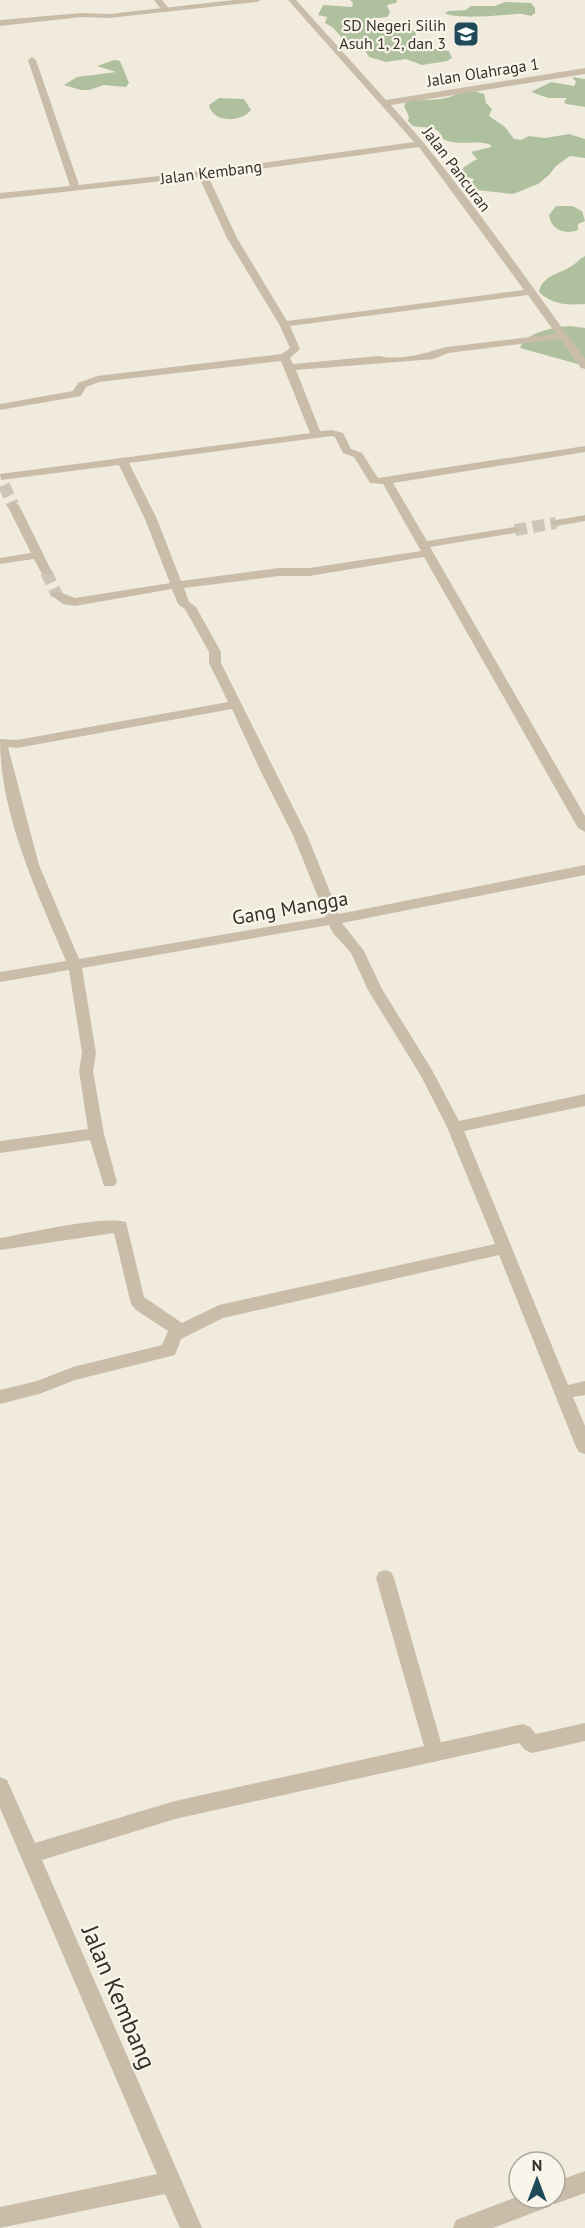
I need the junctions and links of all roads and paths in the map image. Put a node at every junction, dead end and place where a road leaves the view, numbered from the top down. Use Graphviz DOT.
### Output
graph roads {
  1 [pos="158,0"];
  2 [pos="257,0"];
  3 [pos="292,0"];
  4 [pos="166,10"];
  5 [pos="0,23"];
  6 [pos="32,60"];
  7 [pos="585,72"];
  8 [pos="385,103"];
  9 [pos="421,144"];
  10 [pos="202,174"];
  11 [pos="76,188"];
  12 [pos="0,196"];
  13 [pos="531,292"];
  14 [pos="284,324"];
  15 [pos="563,336"];
  16 [pos="285,357"];
  17 [pos="585,366"];
  18 [pos="289,368"];
  19 [pos="0,407"];
  20 [pos="316,434"];
  21 [pos="585,449"];
  22 [pos="123,462"];
  23 [pos="2,479"];
  24 [pos="387,482"];
  25 [pos="13,505"];
  26 [pos="585,518"];
  27 [pos="556,523"];
  28 [pos="515,530"];
  29 [pos="426,549"];
  30 [pos="37,555"];
  31 [pos="0,561"];
  32 [pos="46,572"];
  33 [pos="178,586"];
  34 [pos="57,595"];
  35 [pos="237,704"];
  36 [pos="0,743"];
  37 [pos="585,828"];
  38 [pos="585,870"];
  39 [pos="333,920"];
  40 [pos="75,965"];
  41 [pos="0,977"];
  42 [pos="585,1100"];
  43 [pos="455,1127"];
  44 [pos="96,1134"];
  45 [pos="0,1147"];
  46 [pos="109,1182"];
  47 [pos="0,1244"];
  48 [pos="503,1248"];
  49 [pos="181,1331"];
  50 [pos="585,1388"];
  51 [pos="562,1393"];
  52 [pos="0,1397"];
  53 [pos="585,1447"];
  54 [pos="385,1578"];
  55 [pos="585,1732"];
  56 [pos="435,1753"];
  57 [pos="0,1786"];
  58 [pos="31,1854"];
  59 [pos="171,2182"];
  60 [pos="585,2182"];
  61 [pos="567,2189"];
  62 [pos="511,2210"];
  63 [pos="0,2218"];
  64 [pos="191,2228"];
  65 [pos="464,2228"];
  1 -- 4 [label="street"];
  2 -- 4 [label="street"];
  3 -- 8 [label="street, Jalan Pancuran"];
  4 -- 5 [label="street"];
  6 -- 11 [label="street"];
  7 -- 8 [label="street, Jalan Olahraga 1"];
  8 -- 9 [label="street, Jalan Pancuran"];
  9 -- 10 [label="street, Jalan Kembang"];
  9 -- 13 [label="street, Jalan Pancuran"];
  10 -- 11 [label="street, Jalan Kembang"];
  10 -- 14 [label="street"];
  11 -- 12 [label="street, Jalan Kembang"];
  13 -- 14 [label="street"];
  13 -- 15 [label="street, Jalan Pancuran"];
  14 -- 16 [label="street"];
  15 -- 17 [label="street, Jalan Pancuran"];
  15 -- 18 [label="street"];
  16 -- 18 [label="street"];
  16 -- 19 [label="street"];
  18 -- 20 [label="street"];
  20 -- 22 [label="street"];
  20 -- 24 [label="street"];
  21 -- 24 [label="street"];
  22 -- 23 [label="street"];
  22 -- 33 [label="street"];
  24 -- 29 [label="street"];
  25 -- 30 [label="street"];
  26 -- 27 [label="street"];
  28 -- 29 [label="street"];
  29 -- 33 [label="street"];
  29 -- 37 [label="street"];
  30 -- 31 [label="street"];
  30 -- 32 [label="street"];
  33 -- 34 [label="street"];
  33 -- 35 [label="street"];
  35 -- 36 [label="street"];
  35 -- 39 [label="street"];
  36 -- 40 [label="street"];
  38 -- 39 [label="street, Gang Mangga"];
  39 -- 40 [label="street, Gang Mangga"];
  39 -- 43 [label="street"];
  40 -- 41 [label="street, Gang Mangga"];
  40 -- 44 [label="street"];
  42 -- 43 [label="street"];
  43 -- 48 [label="street"];
  44 -- 45 [label="street"];
  44 -- 46 [label="street"];
  47 -- 49 [label="street"];
  48 -- 49 [label="street"];
  48 -- 51 [label="street"];
  49 -- 52 [label="street"];
  50 -- 51 [label="street"];
  51 -- 53 [label="street"];
  54 -- 56 [label="street"];
  55 -- 56 [label="street"];
  56 -- 58 [label="street"];
  57 -- 58 [label="street, Jalan Kembang"];
  58 -- 59 [label="street, Jalan Kembang"];
  59 -- 63 [label="street"];
  59 -- 64 [label="street, Jalan Kembang"];
  60 -- 61 [label="street"];
  62 -- 65 [label="street"];
}
